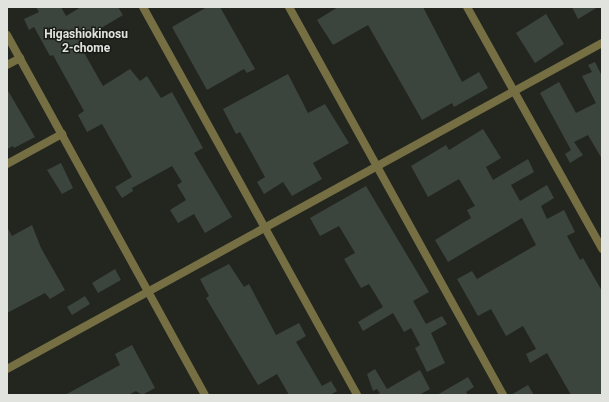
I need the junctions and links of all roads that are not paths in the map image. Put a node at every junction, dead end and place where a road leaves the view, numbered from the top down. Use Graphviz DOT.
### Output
graph roads {
  1 [pos="143,7"];
  2 [pos="289,7"];
  3 [pos="467,7"];
  4 [pos="7,35"];
  5 [pos="602,43"];
  6 [pos="20,58"];
  7 [pos="7,65"];
  8 [pos="514,92"];
  9 [pos="62,134"];
  10 [pos="7,164"];
  11 [pos="376,164"];
  12 [pos="266,228"];
  13 [pos="602,250"];
  14 [pos="148,292"];
  15 [pos="7,369"];
  16 [pos="205,395"];
  17 [pos="357,395"];
  18 [pos="503,395"];
  1 -- 12 [label="street"];
  2 -- 11 [label="street"];
  3 -- 8 [label="street"];
  4 -- 6 [label="street"];
  5 -- 8 [label="street"];
  6 -- 7 [label="street"];
  6 -- 9 [label="street"];
  8 -- 11 [label="street"];
  8 -- 13 [label="street"];
  9 -- 10 [label="street"];
  9 -- 14 [label="street"];
  11 -- 12 [label="street"];
  11 -- 18 [label="street"];
  12 -- 14 [label="street"];
  12 -- 17 [label="street"];
  14 -- 15 [label="street"];
  14 -- 16 [label="street"];
}
